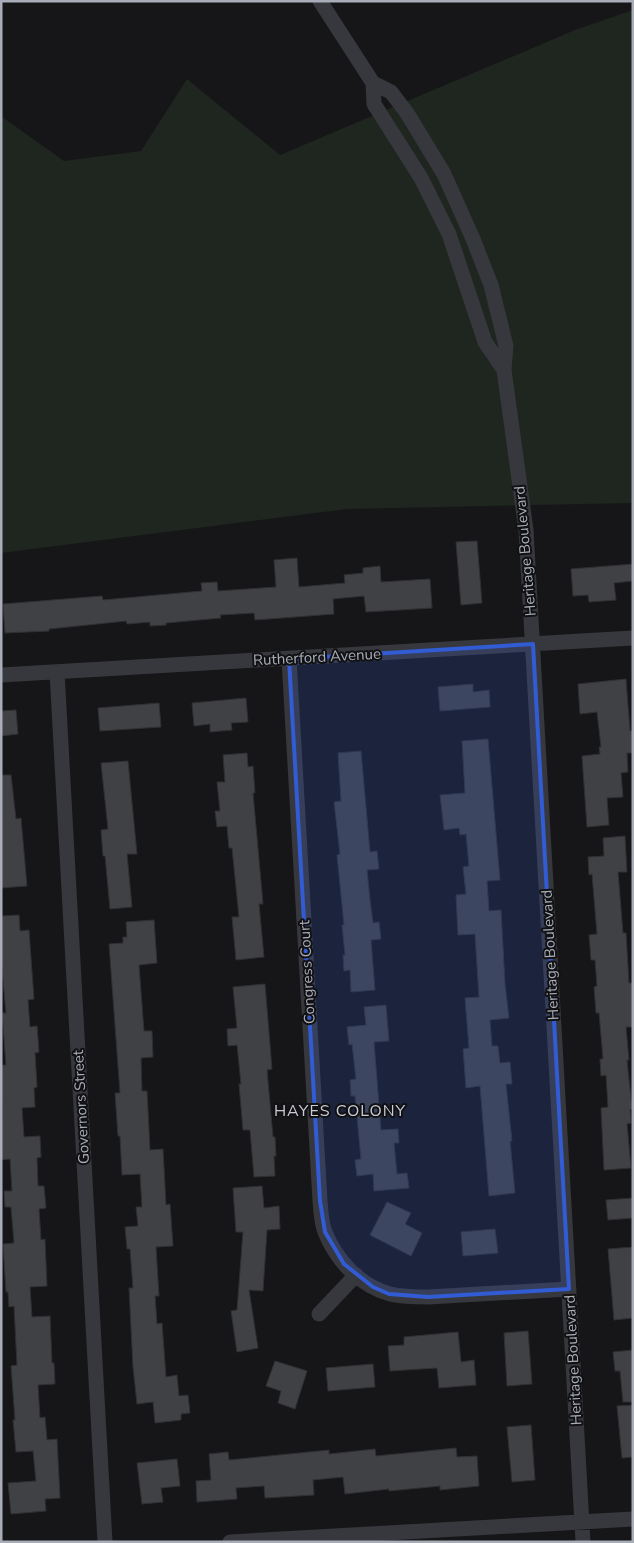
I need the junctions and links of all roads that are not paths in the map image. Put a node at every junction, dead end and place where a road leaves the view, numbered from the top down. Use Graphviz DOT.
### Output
graph roads {
  1 [pos="320,1"];
  2 [pos="373,83"];
  3 [pos="504,370"];
  4 [pos="633,638"];
  5 [pos="533,644"];
  6 [pos="289,659"];
  7 [pos="57,672"];
  8 [pos="1,675"];
  9 [pos="356,1275"];
  10 [pos="569,1289"];
  11 [pos="319,1314"];
  12 [pos="633,1518"];
  13 [pos="582,1522"];
  14 [pos="106,1542"];
  15 [pos="230,1542"];
  16 [pos="583,1542"];
  1 -- 2 [label="street, Heritage Boulevard"];
  2 -- 3 [label="street, Heritage Boulevard"];
  2 -- 3 [label="street, Heritage Boulevard"];
  3 -- 5 [label="street, Heritage Boulevard"];
  4 -- 5 [label="street, Rutherford Avenue"];
  5 -- 6 [label="street, Rutherford Avenue"];
  5 -- 10 [label="street, Heritage Boulevard"];
  6 -- 7 [label="street, Rutherford Avenue"];
  6 -- 9 [label="street, Congress Court"];
  7 -- 8 [label="street, Rutherford Avenue"];
  7 -- 14 [label="street, Governors Street"];
  9 -- 10 [label="street, Congress Court"];
  9 -- 11 [label="street"];
  10 -- 13 [label="street, Heritage Boulevard"];
  12 -- 13 [label="street"];
  13 -- 15 [label="street"];
  13 -- 16 [label="street, Heritage Boulevard"];
}
